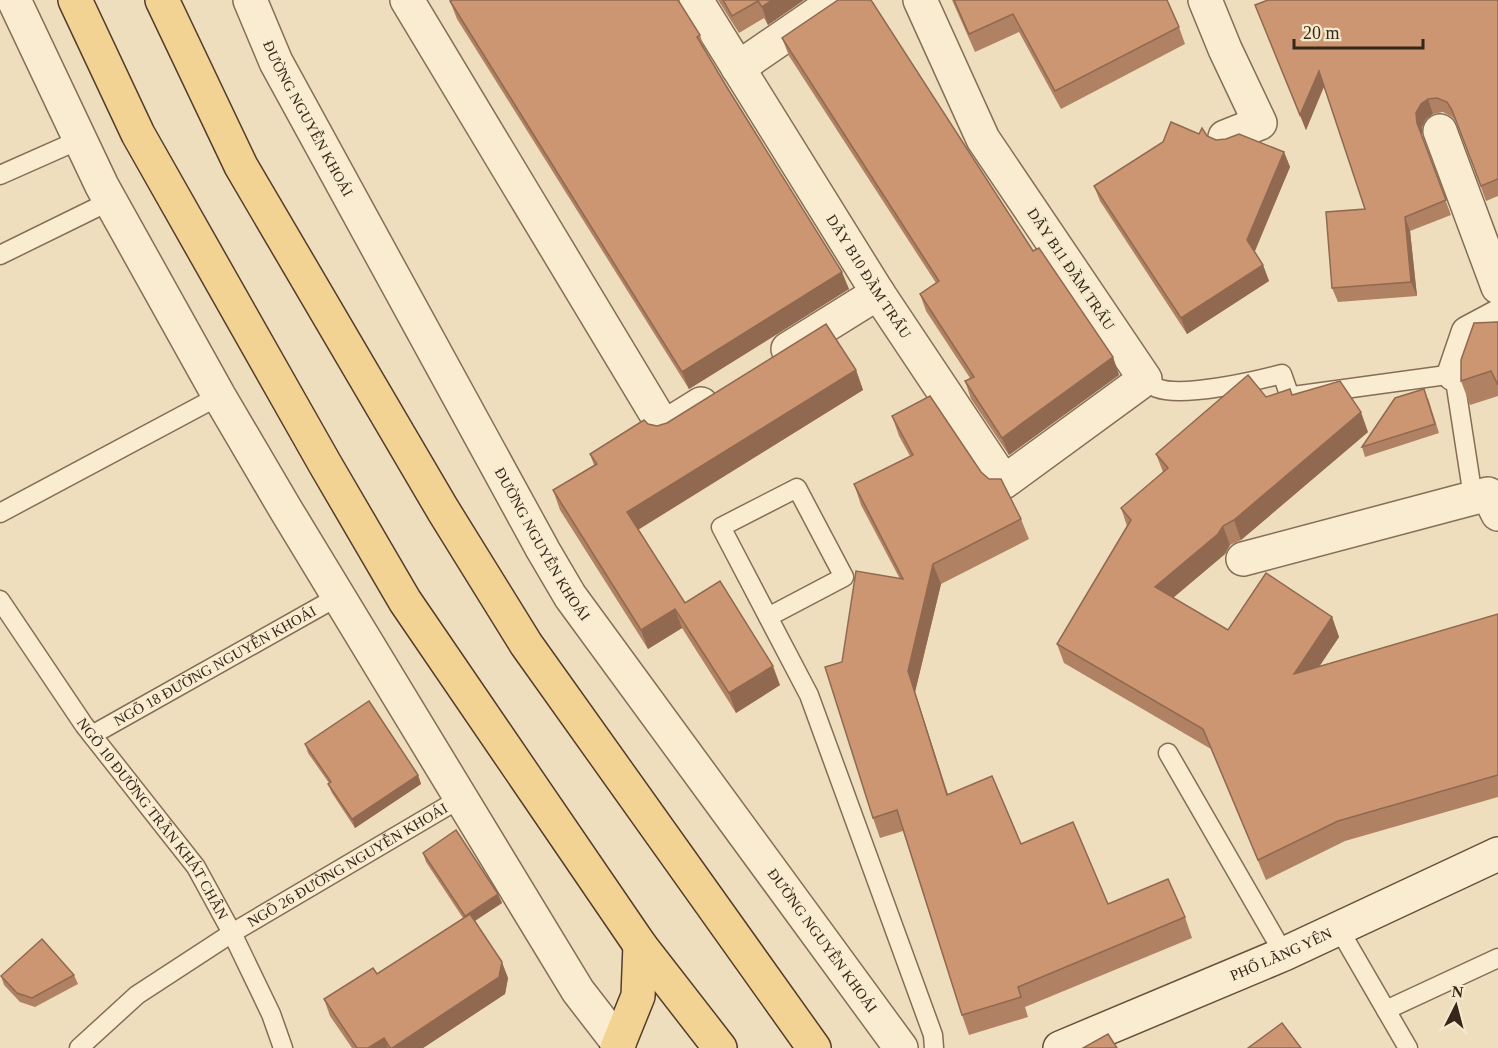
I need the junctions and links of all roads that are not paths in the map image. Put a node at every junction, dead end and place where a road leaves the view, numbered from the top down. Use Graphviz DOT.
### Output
graph roads {
  1 [pos="14,0"];
  2 [pos="75,0"];
  3 [pos="162,0"];
  4 [pos="250,0"];
  5 [pos="696,0"];
  6 [pos="837,0"];
  7 [pos="920,0"];
  8 [pos="1205,0"];
  9 [pos="410,1"];
  10 [pos="738,68"];
  11 [pos="1440,131"];
  12 [pos="1225,137"];
  13 [pos="80,140"];
  14 [pos="0,175"];
  15 [pos="110,201"];
  16 [pos="0,255"];
  17 [pos="1498,287"];
  18 [pos="878,293"];
  19 [pos="1498,318"];
  20 [pos="761,366"];
  21 [pos="1454,374"];
  22 [pos="1145,379"];
  23 [pos="722,390"];
  24 [pos="219,396"];
  25 [pos="1487,502"];
  26 [pos="0,513"];
  27 [pos="1243,559"];
  28 [pos="339,596"];
  29 [pos="0,600"];
  30 [pos="768,616"];
  31 [pos="92,735"];
  32 [pos="1168,753"];
  33 [pos="461,798"];
  34 [pos="1498,854"];
  35 [pos="1339,929"];
  36 [pos="232,933"];
  37 [pos="640,945"];
  38 [pos="1284,954"];
  39 [pos="1498,958"];
  40 [pos="1386,1010"];
  41 [pos="618,1046"];
  42 [pos="79,1048"];
  43 [pos="283,1048"];
  44 [pos="720,1048"];
  45 [pos="814,1048"];
  46 [pos="901,1048"];
  47 [pos="934,1048"];
  48 [pos="1060,1048"];
  49 [pos="1408,1048"];
  1 -- 13 [label="street"];
  2 -- 37 [label="main road"];
  3 -- 45 [label="main road"];
  4 -- 46 [label="street, ĐƯỜNG NGUYỄN KHOÁI"];
  5 -- 10 [label="street, DÃY B10 ĐẦM TRẤU"];
  6 -- 10 [label="street"];
  7 -- 22 [label="street, DÃY B11 ĐẦM TRẤU"];
  8 -- 12 [label="street"];
  9 -- 23 [label="street"];
  10 -- 18 [label="street, DÃY B10 ĐẦM TRẤU"];
  11 -- 17 [label="street"];
  13 -- 14 [label="lane"];
  13 -- 15 [label="street"];
  15 -- 16 [label="lane"];
  15 -- 24 [label="street"];
  18 -- 20 [label="street"];
  18 -- 22 [label="street, DÃY B10 ĐẦM TRẤU"];
  19 -- 21 [label="street"];
  21 -- 22 [label="lane"];
  21 -- 25 [label="lane"];
  24 -- 26 [label="lane"];
  24 -- 28 [label="street"];
  25 -- 27 [label="street"];
  28 -- 31 [label="lane, NGÕ 18 ĐƯỜNG NGUYỄN KHOÁI"];
  28 -- 33 [label="street"];
  29 -- 31 [label="lane, NGÕ 10 ĐƯỜNG TRẦN KHÁT CHÂN"];
  30 -- 30 [label="lane"];
  30 -- 47 [label="lane"];
  31 -- 36 [label="lane, NGÕ 10 ĐƯỜNG TRẦN KHÁT CHÂN"];
  32 -- 38 [label="lane"];
  33 -- 36 [label="lane, NGÕ 26 ĐƯỜNG NGUYỄN KHOÁI"];
  33 -- 41 [label="street"];
  34 -- 35 [label="street, PHỐ LÃNG YÊN"];
  35 -- 38 [label="street, PHỐ LÃNG YÊN"];
  35 -- 40 [label="lane"];
  36 -- 42 [label="lane, NGÕ 26 ĐƯỜNG NGUYỄN KHOÁI"];
  36 -- 43 [label="lane, NGÕ 10 ĐƯỜNG TRẦN KHÁT CHÂN"];
  37 -- 41 [label="main road"];
  37 -- 44 [label="main road"];
  38 -- 48 [label="street, PHỐ LÃNG YÊN"];
  39 -- 40 [label="lane"];
  40 -- 49 [label="lane"];
}
